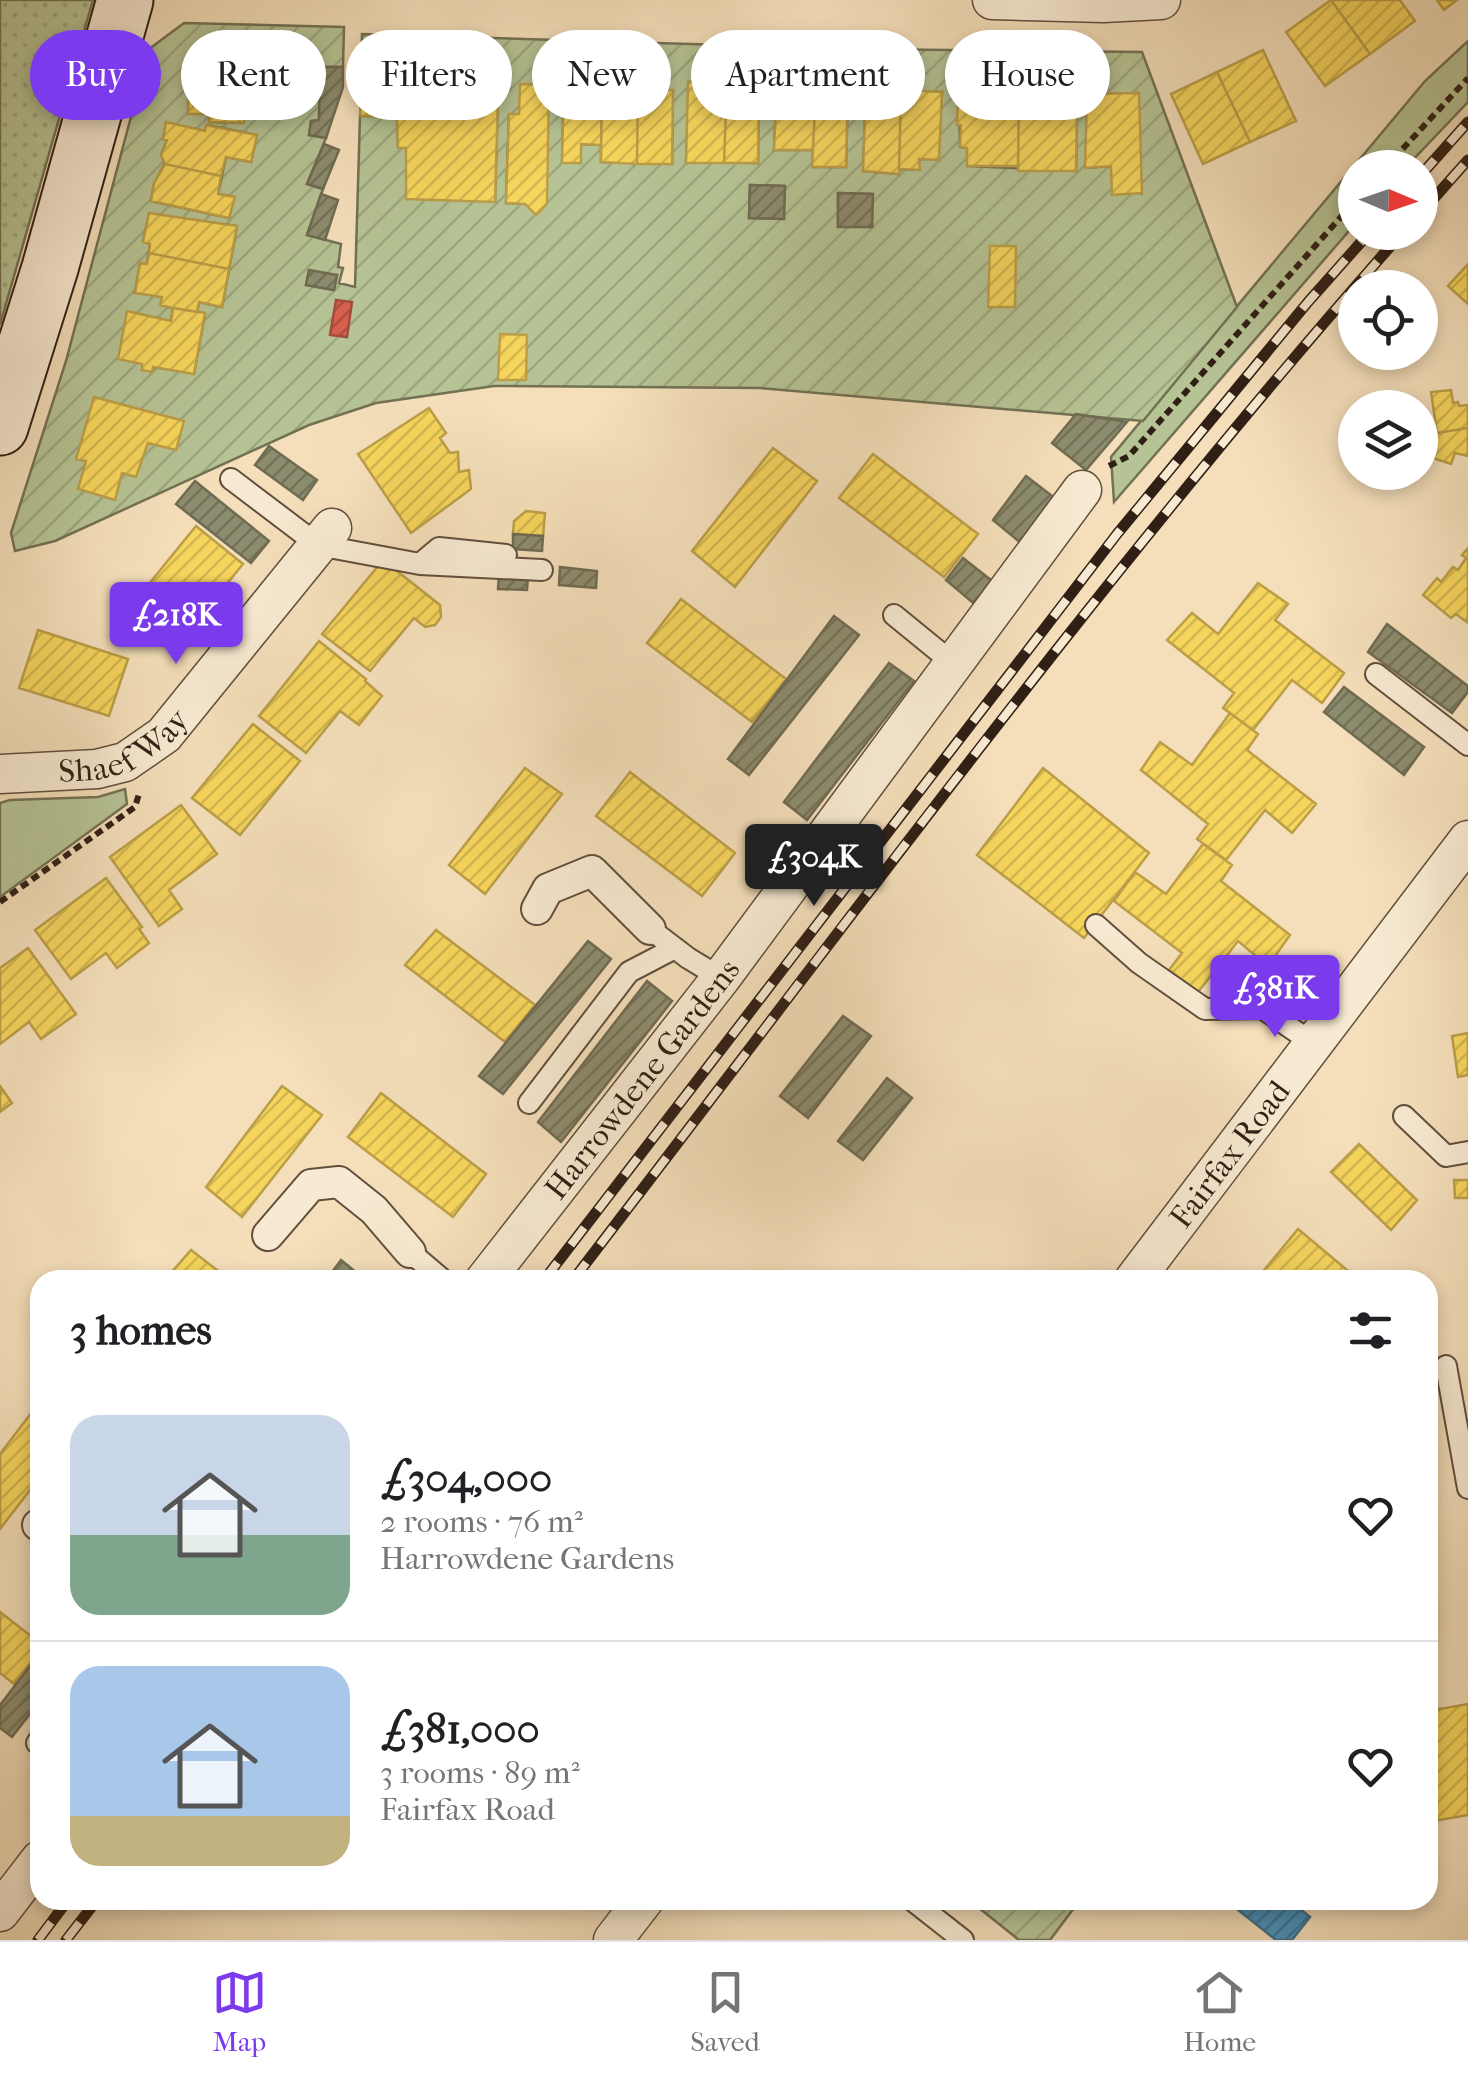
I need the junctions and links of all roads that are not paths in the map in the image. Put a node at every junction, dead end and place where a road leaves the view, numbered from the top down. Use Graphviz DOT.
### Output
graph roads {
  1 [pos="125,0"];
  2 [pos="992,0"];
  3 [pos="1161,0"];
  4 [pos="0,427"];
  5 [pos="231,479"];
  6 [pos="1082,490"];
  7 [pos="325,537"];
  8 [pos="506,555"];
  9 [pos="420,564"];
  10 [pos="542,570"];
  11 [pos="894,615"];
  12 [pos="954,664"];
  13 [pos="1376,674"];
  14 [pos="1468,745"];
  15 [pos="0,774"];
  16 [pos="1468,840"];
  17 [pos="537,909"];
  18 [pos="1096,925"];
  19 [pos="650,929"];
  20 [pos="675,948"];
  21 [pos="720,978"];
  22 [pos="1314,1044"];
  23 [pos="529,1102"];
  24 [pos="1404,1116"];
  25 [pos="1468,1152"];
  26 [pos="268,1235"];
  27 [pos="424,1270"];
  28 [pos="493,1270"];
  29 [pos="1142,1270"];
  30 [pos="1446,1366"];
  31 [pos="1468,1488"];
  32 [pos="30,1873"];
  33 [pos="636,1910"];
  34 [pos="925,1910"];
  35 [pos="0,1912"];
  36 [pos="613,1940"];
  37 [pos="963,1940"];
  1 -- 4 [label="main road"];
  2 -- 3 [label="street"];
  5 -- 7 [label="lane"];
  6 -- 12 [label="street, Harrowdene Gardens"];
  7 -- 9 [label="lane"];
  7 -- 15 [label="street, Shaef Way"];
  8 -- 9 [label="lane"];
  9 -- 10 [label="lane"];
  11 -- 12 [label="lane"];
  12 -- 21 [label="street, Harrowdene Gardens"];
  13 -- 14 [label="lane"];
  16 -- 22 [label="street, Fairfax Road"];
  17 -- 19 [label="street"];
  18 -- 22 [label="lane"];
  19 -- 20 [label="lane"];
  20 -- 21 [label="lane"];
  20 -- 23 [label="lane"];
  21 -- 28 [label="street, Harrowdene Gardens"];
  22 -- 29 [label="street, Fairfax Road"];
  24 -- 25 [label="lane"];
  26 -- 27 [label="street"];
  30 -- 31 [label="lane"];
  32 -- 35 [label="street"];
  33 -- 36 [label="street"];
  34 -- 37 [label="lane"];
}
